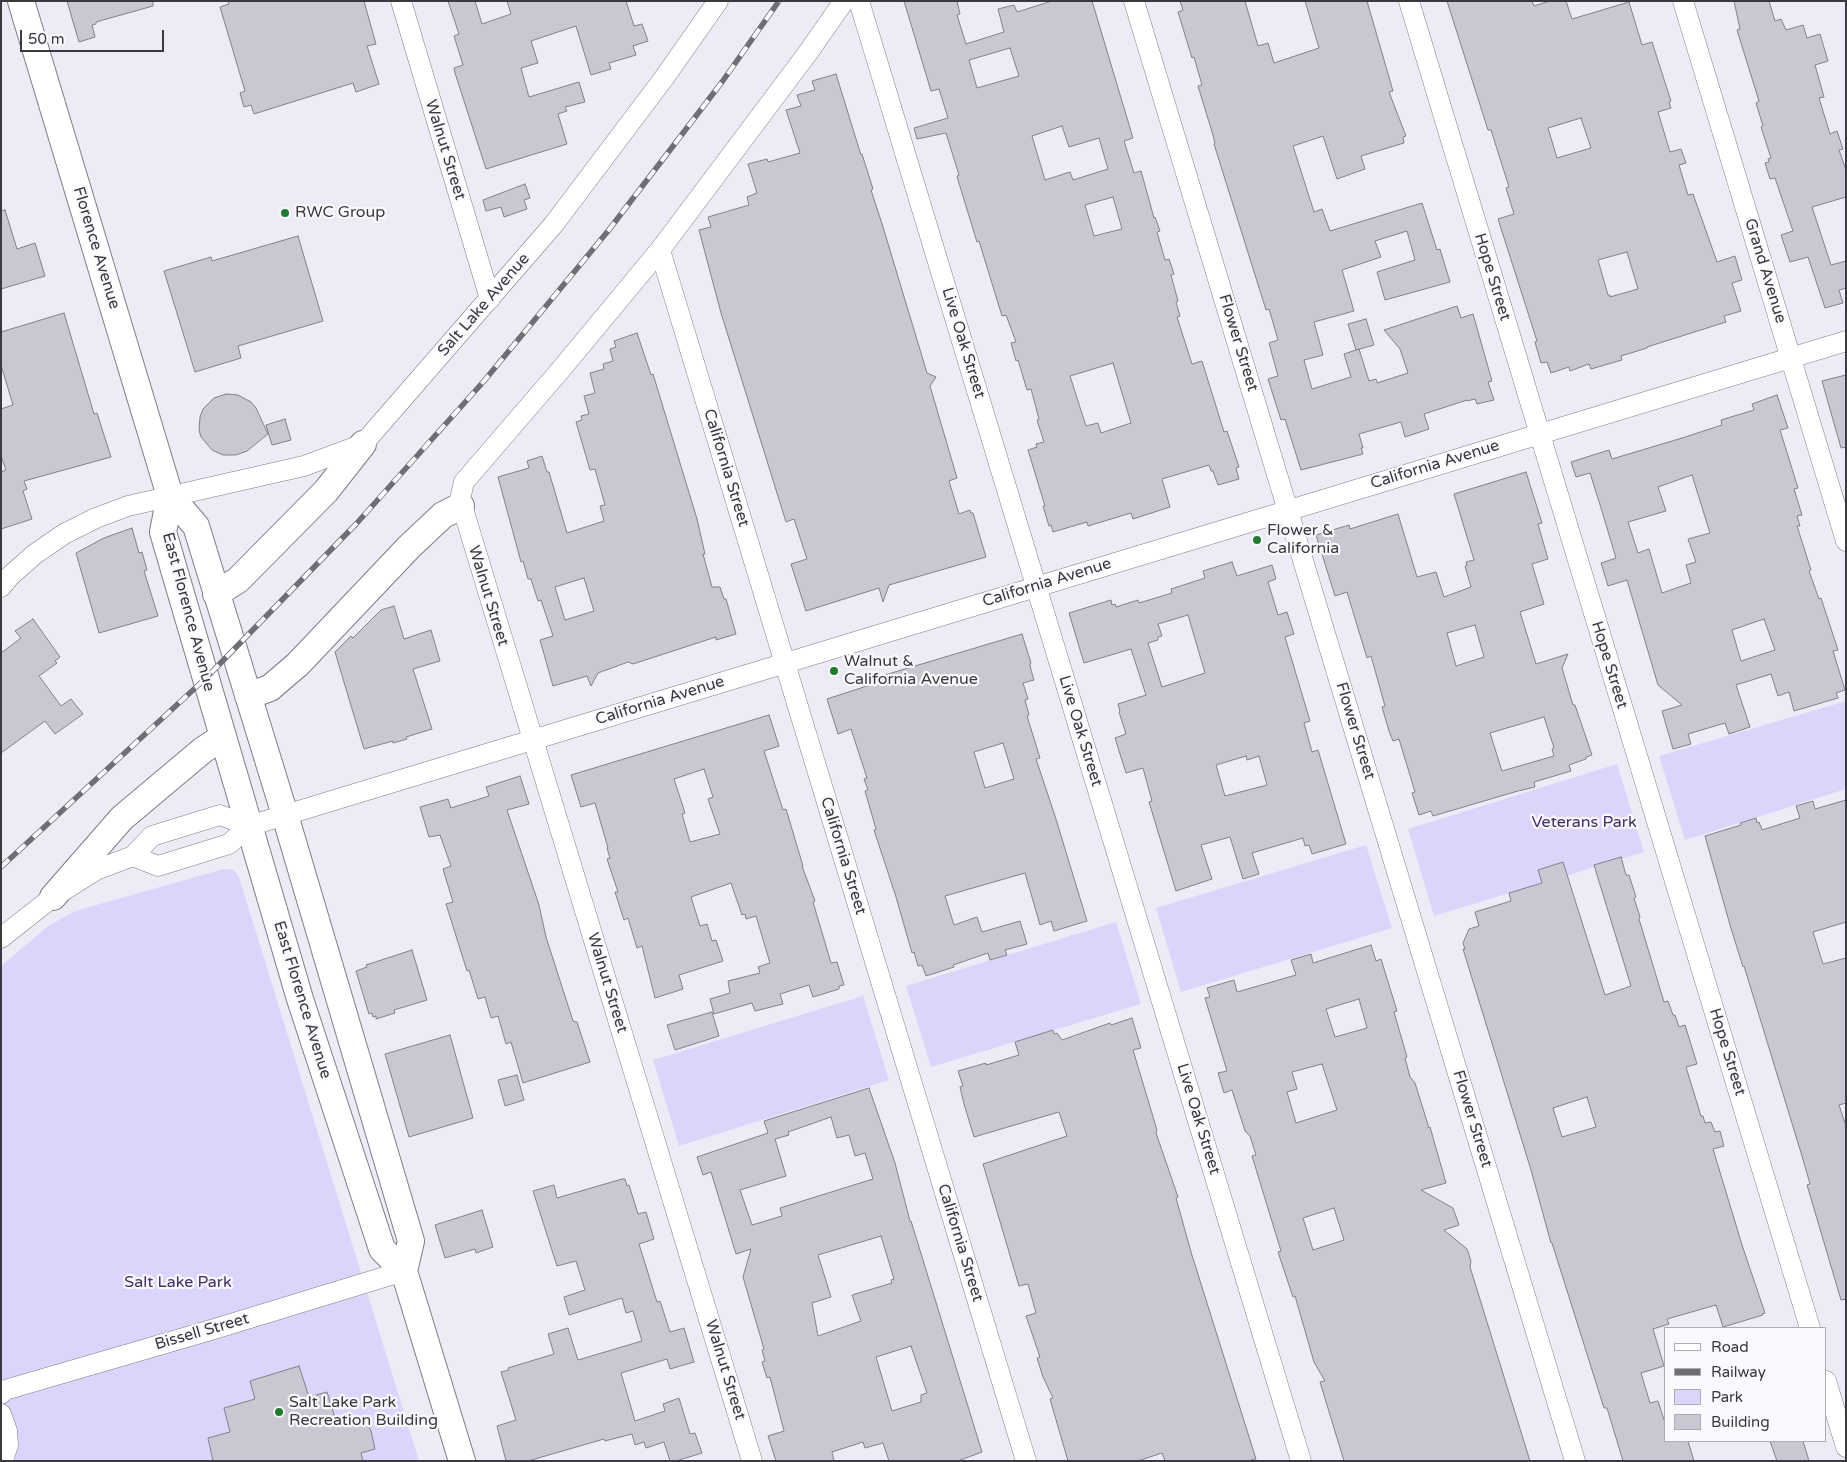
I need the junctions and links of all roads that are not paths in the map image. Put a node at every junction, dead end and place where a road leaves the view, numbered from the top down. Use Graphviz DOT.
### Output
graph roads {
  1 [pos="21,1"];
  2 [pos="401,1"];
  3 [pos="718,1"];
  4 [pos="844,1"];
  5 [pos="859,1"];
  6 [pos="1134,1"];
  7 [pos="1409,1"];
  8 [pos="1683,1"];
  9 [pos="660,250"];
  10 [pos="490,299"];
  11 [pos="1846,341"];
  12 [pos="1791,357"];
  13 [pos="1540,434"];
  14 [pos="363,444"];
  15 [pos="170,496"];
  16 [pos="461,506"];
  17 [pos="1288,510"];
  18 [pos="1846,541"];
  19 [pos="1037,586"];
  20 [pos="1,587"];
  21 [pos="216,594"];
  22 [pos="785,662"];
  23 [pos="248,696"];
  24 [pos="223,737"];
  25 [pos="532,740"];
  26 [pos="285,815"];
  27 [pos="249,826"];
  28 [pos="133,856"];
  29 [pos="53,897"];
  30 [pos="1,938"];
  31 [pos="404,1271"];
  32 [pos="1810,1327"];
  33 [pos="1827,1384"];
  34 [pos="1,1394"];
  35 [pos="1,1414"];
  36 [pos="1846,1447"];
  37 [pos="1,1460"];
  38 [pos="462,1461"];
  39 [pos="752,1461"];
  40 [pos="1026,1461"];
  41 [pos="1301,1461"];
  42 [pos="1575,1461"];
  1 -- 15 [label="main road, Florence Avenue"];
  2 -- 10 [label="street, Walnut Street"];
  3 -- 10 [label="street, Salt Lake Avenue"];
  4 -- 9 [label="street"];
  5 -- 19 [label="street, Live Oak Street"];
  6 -- 17 [label="street, Flower Street"];
  7 -- 13 [label="street, Hope Street"];
  8 -- 12 [label="street, Grand Avenue"];
  9 -- 16 [label="street"];
  9 -- 22 [label="street, California Street"];
  10 -- 14 [label="street, Salt Lake Avenue"];
  11 -- 12 [label="street, California Avenue"];
  12 -- 13 [label="street, California Avenue"];
  12 -- 18 [label="street, Grand Avenue"];
  13 -- 17 [label="street, California Avenue"];
  13 -- 32 [label="street, Hope Street"];
  14 -- 15 [label="street, Salt Lake Avenue"];
  14 -- 21 [label="main road"];
  15 -- 20 [label="street"];
  15 -- 21 [label="main road, East Florence Avenue"];
  15 -- 24 [label="main road, East Florence Avenue"];
  16 -- 23 [label="main road"];
  16 -- 25 [label="street, Walnut Street"];
  17 -- 19 [label="street, California Avenue"];
  17 -- 42 [label="street, Flower Street"];
  19 -- 22 [label="street, California Avenue"];
  19 -- 41 [label="street, Live Oak Street"];
  21 -- 23 [label="main road, East Florence Avenue"];
  22 -- 25 [label="street, California Avenue"];
  22 -- 40 [label="street, California Street"];
  23 -- 26 [label="main road, East Florence Avenue"];
  24 -- 27 [label="main road, East Florence Avenue"];
  24 -- 29 [label="main road"];
  25 -- 26 [label="street, California Avenue"];
  25 -- 39 [label="street, Walnut Street"];
  26 -- 27 [label="street, California Avenue"];
  26 -- 31 [label="main road, East Florence Avenue"];
  27 -- 28 [label="street"];
  27 -- 28 [label="street"];
  27 -- 31 [label="main road, East Florence Avenue"];
  28 -- 29 [label="street"];
  29 -- 30 [label="street"];
  31 -- 34 [label="street, Bissell Street"];
  31 -- 38 [label="main road, East Florence Avenue"];
  33 -- 36 [label="street"];
  35 -- 37 [label="street"];
}
